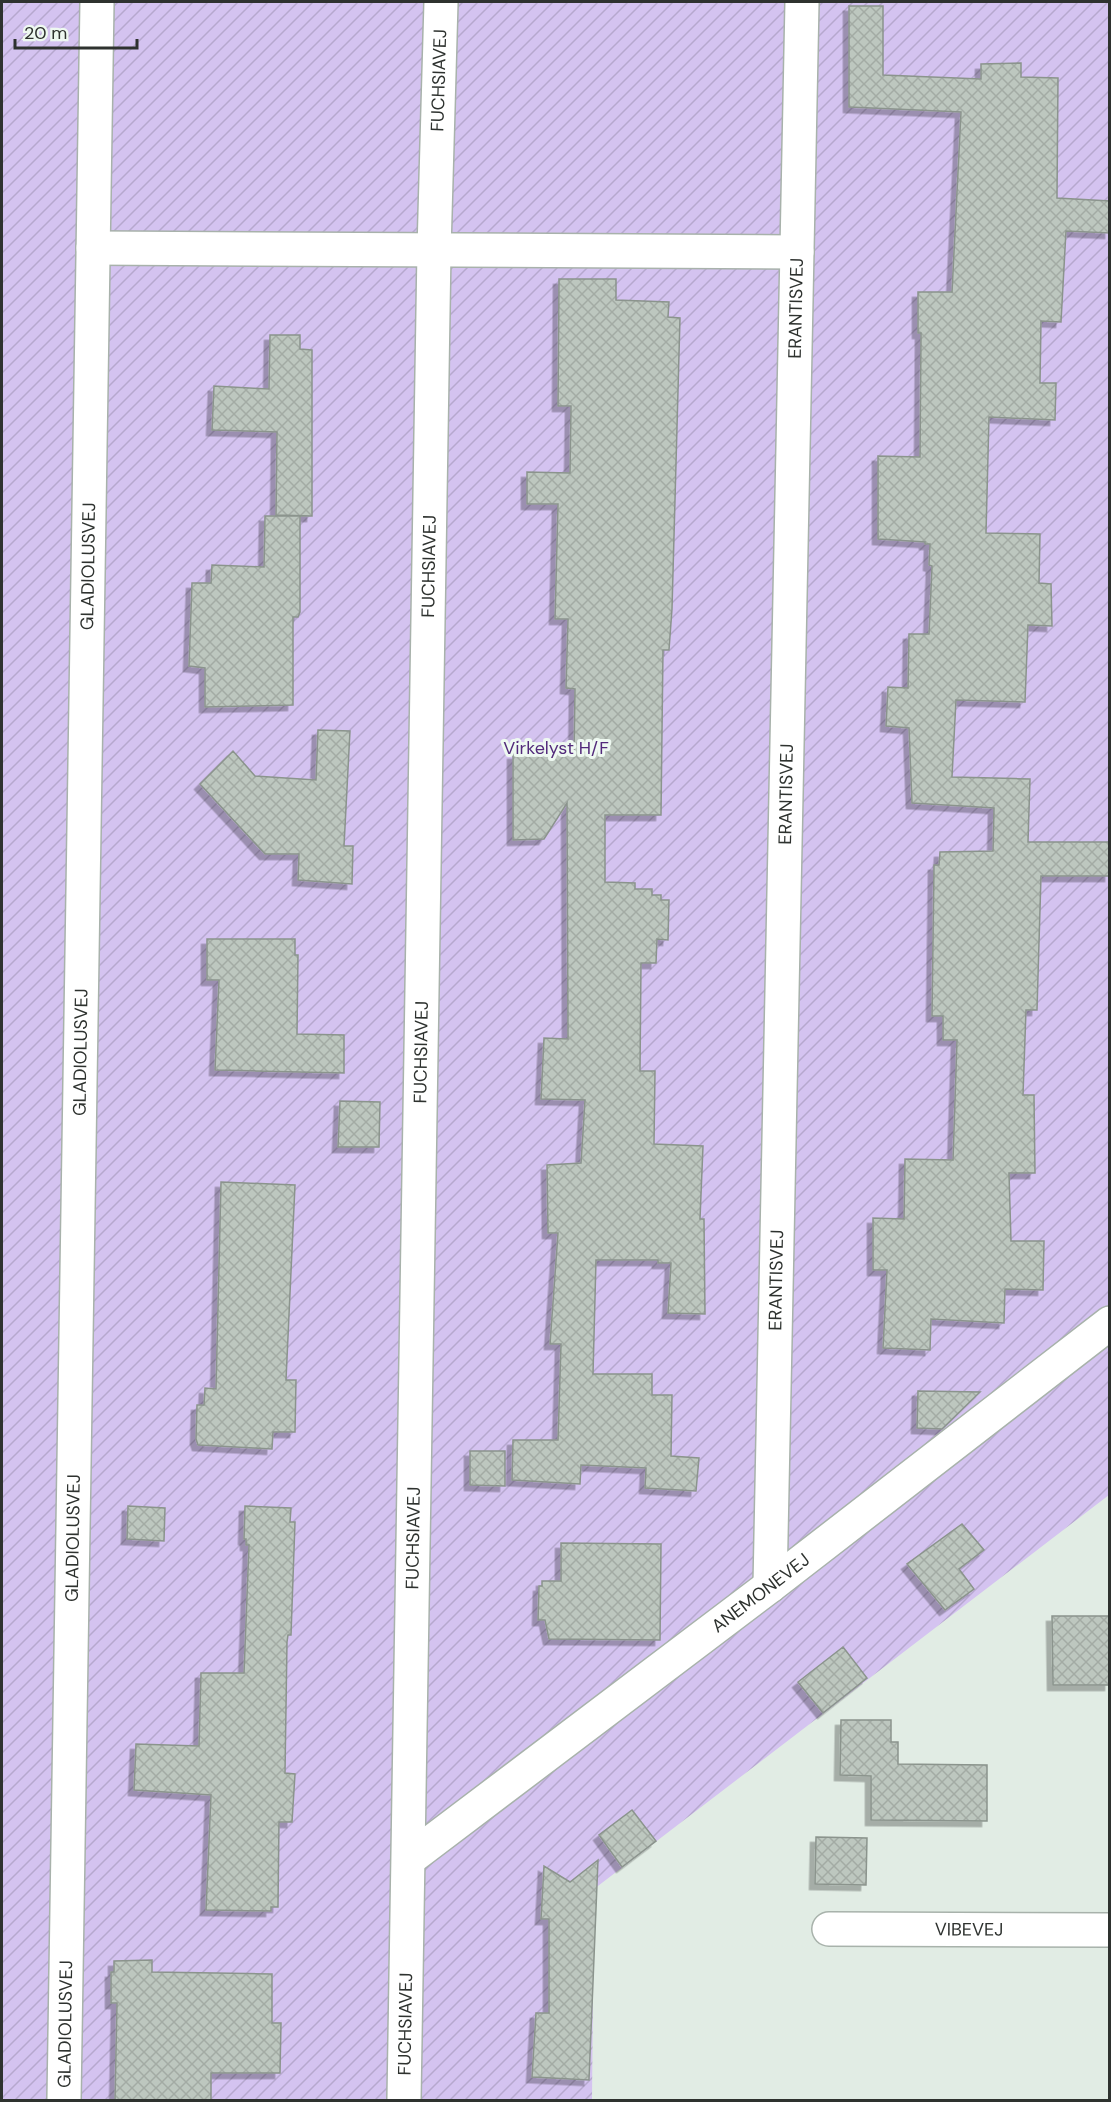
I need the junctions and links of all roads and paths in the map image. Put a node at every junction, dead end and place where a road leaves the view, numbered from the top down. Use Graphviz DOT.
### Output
graph roads {
  1 [pos="97,2"];
  2 [pos="441,2"];
  3 [pos="802,2"];
  4 [pos="93,248"];
  5 [pos="434,250"];
  6 [pos="797,252"];
  7 [pos="1110,1323"];
  8 [pos="770,1586"];
  9 [pos="409,1859"];
  10 [pos="829,1929"];
  11 [pos="1110,1930"];
  12 [pos="64,2100"];
  13 [pos="404,2100"];
  1 -- 4 [label="street, GLADIOLUSVEJ"];
  2 -- 5 [label="street, FUCHSIAVEJ"];
  3 -- 6 [label="street, ERANTISVEJ"];
  4 -- 5 [label="street"];
  4 -- 12 [label="street, GLADIOLUSVEJ"];
  5 -- 6 [label="street"];
  5 -- 9 [label="street, FUCHSIAVEJ"];
  6 -- 8 [label="street, ERANTISVEJ"];
  7 -- 8 [label="street, ANEMONEVEJ"];
  8 -- 9 [label="street, ANEMONEVEJ"];
  9 -- 13 [label="street, FUCHSIAVEJ"];
  10 -- 11 [label="street, VIBEVEJ"];
}
